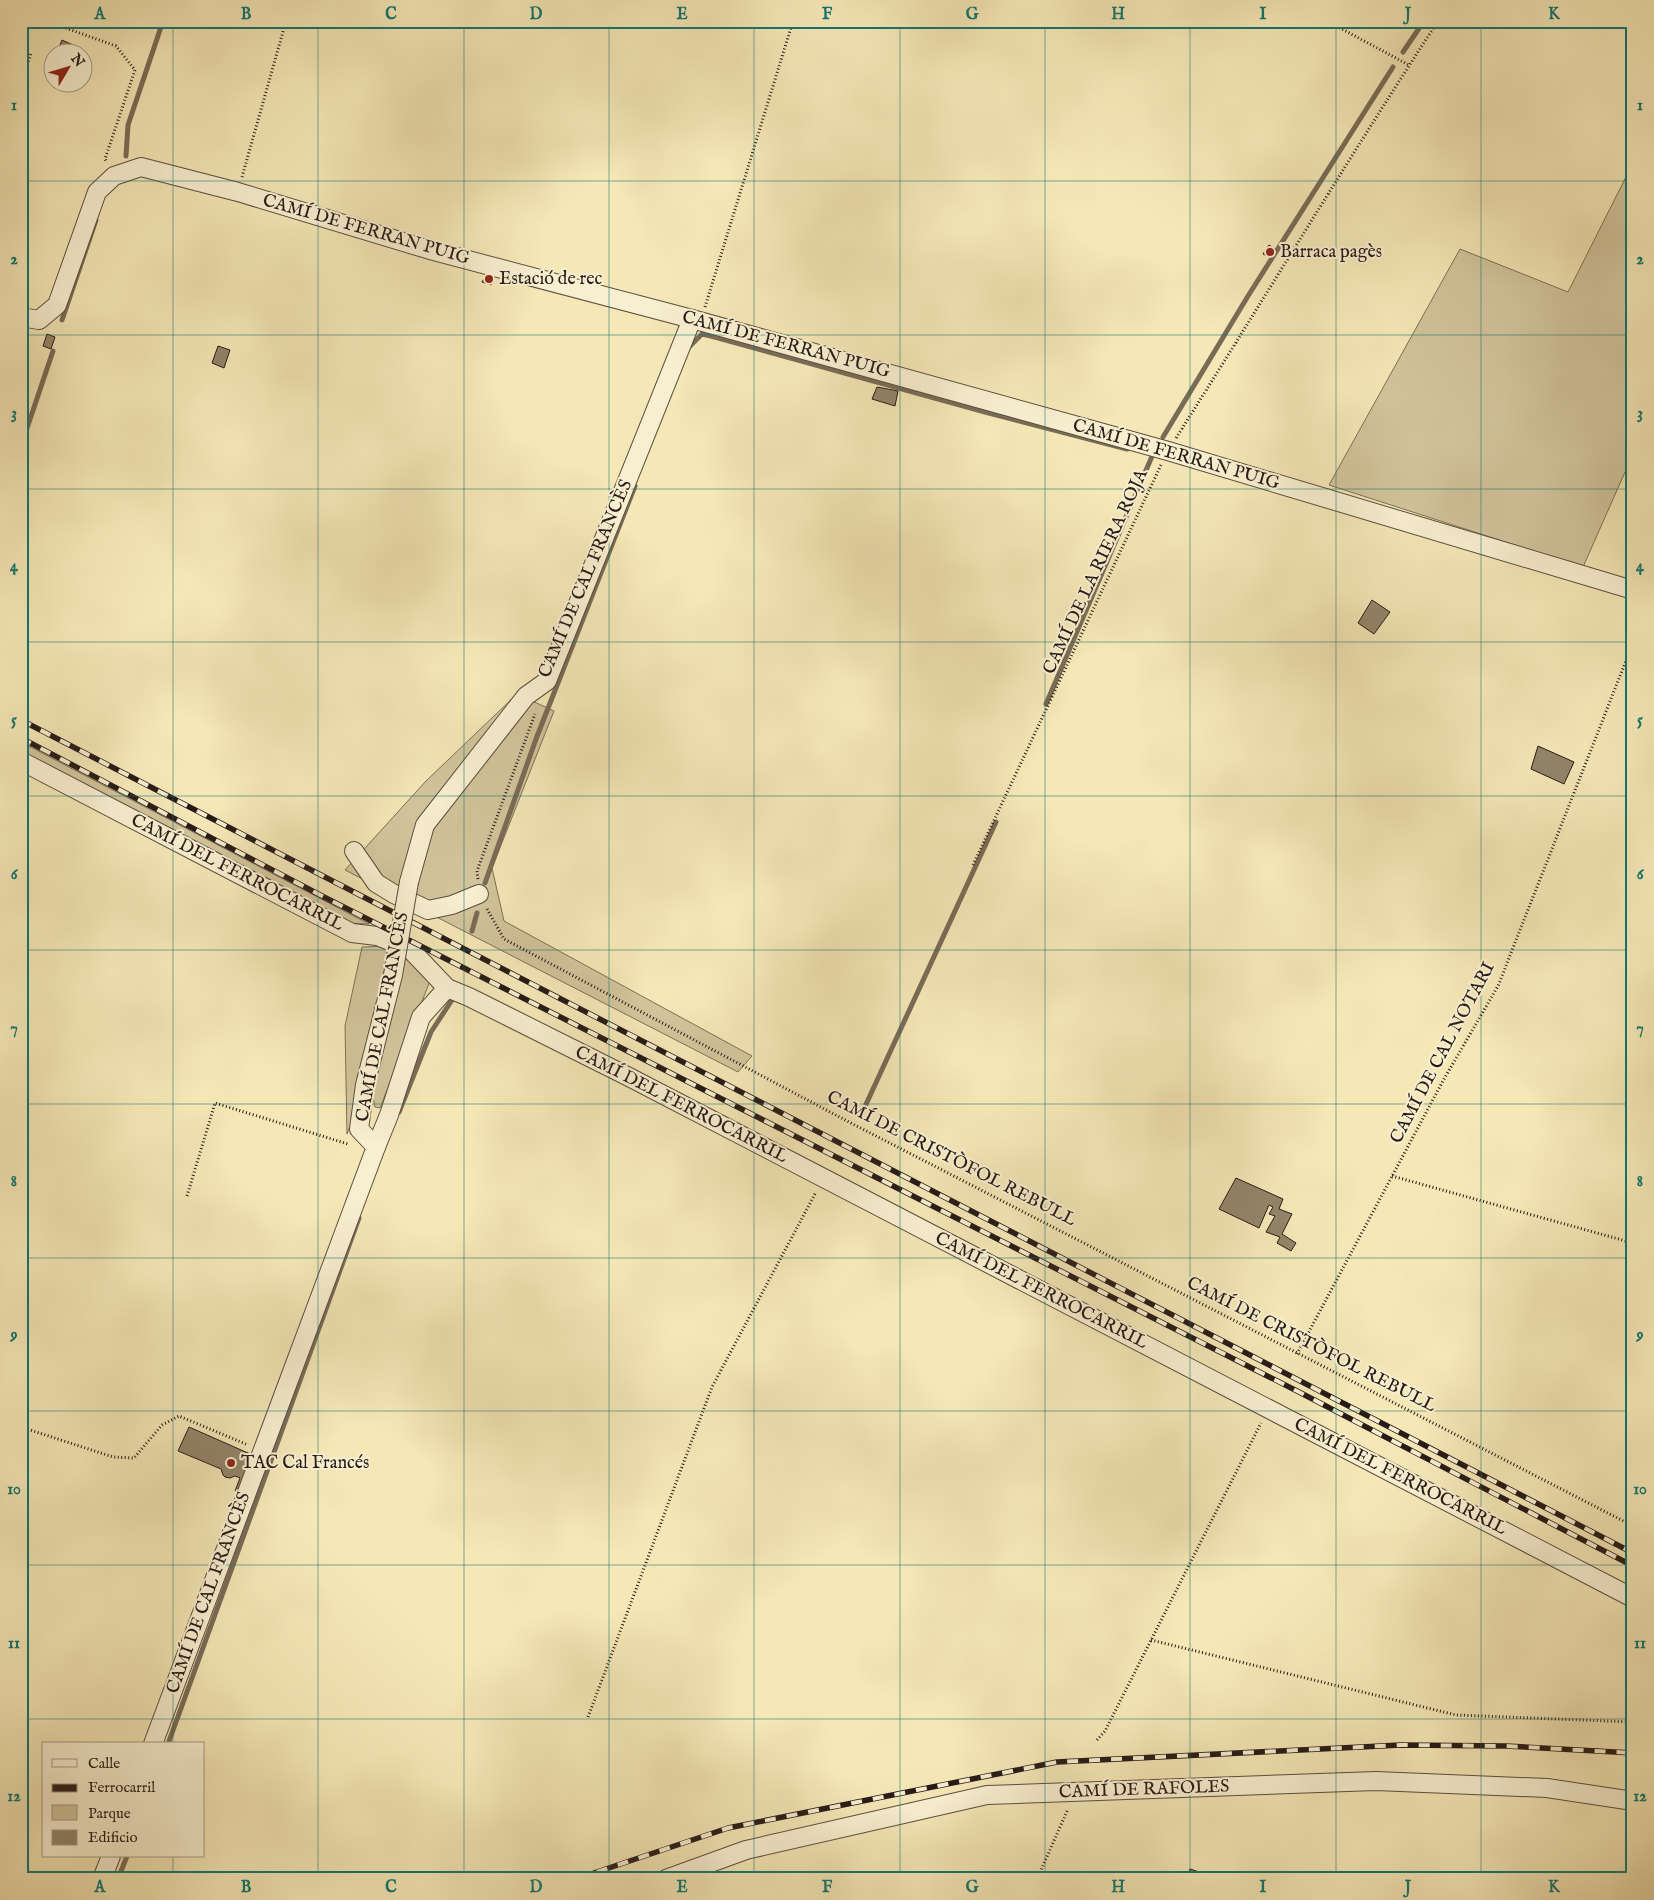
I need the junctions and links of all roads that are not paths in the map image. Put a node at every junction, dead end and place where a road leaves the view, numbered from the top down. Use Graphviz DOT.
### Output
graph roads {
  1 [pos="21,317"];
  2 [pos="696,320"];
  3 [pos="1633,590"];
  4 [pos="21,762"];
  5 [pos="354,851"];
  6 [pos="479,894"];
  7 [pos="447,988"];
  8 [pos="376,1147"];
  9 [pos="1633,1598"];
  10 [pos="154,1742"];
  11 [pos="1633,1801"];
  12 [pos="110,1858"];
  13 [pos="102,1879"];
  14 [pos="666,1879"];
  1 -- 2 [label="street, CAMÍ DE FERRAN PUIG"];
  2 -- 3 [label="street, CAMÍ DE FERRAN PUIG"];
  2 -- 8 [label="street, CAMÍ DE CAL FRANCÈS, bridge"];
  4 -- 7 [label="street, CAMÍ DEL FERROCARRIL"];
  5 -- 6 [label="street"];
  7 -- 8 [label="street"];
  7 -- 9 [label="street, CAMÍ DEL FERROCARRIL"];
  8 -- 10 [label="street, CAMÍ DE CAL FRANCÈS"];
  11 -- 14 [label="street, CAMÍ DE RAFOLES"];
  12 -- 13 [label="street"];
}
